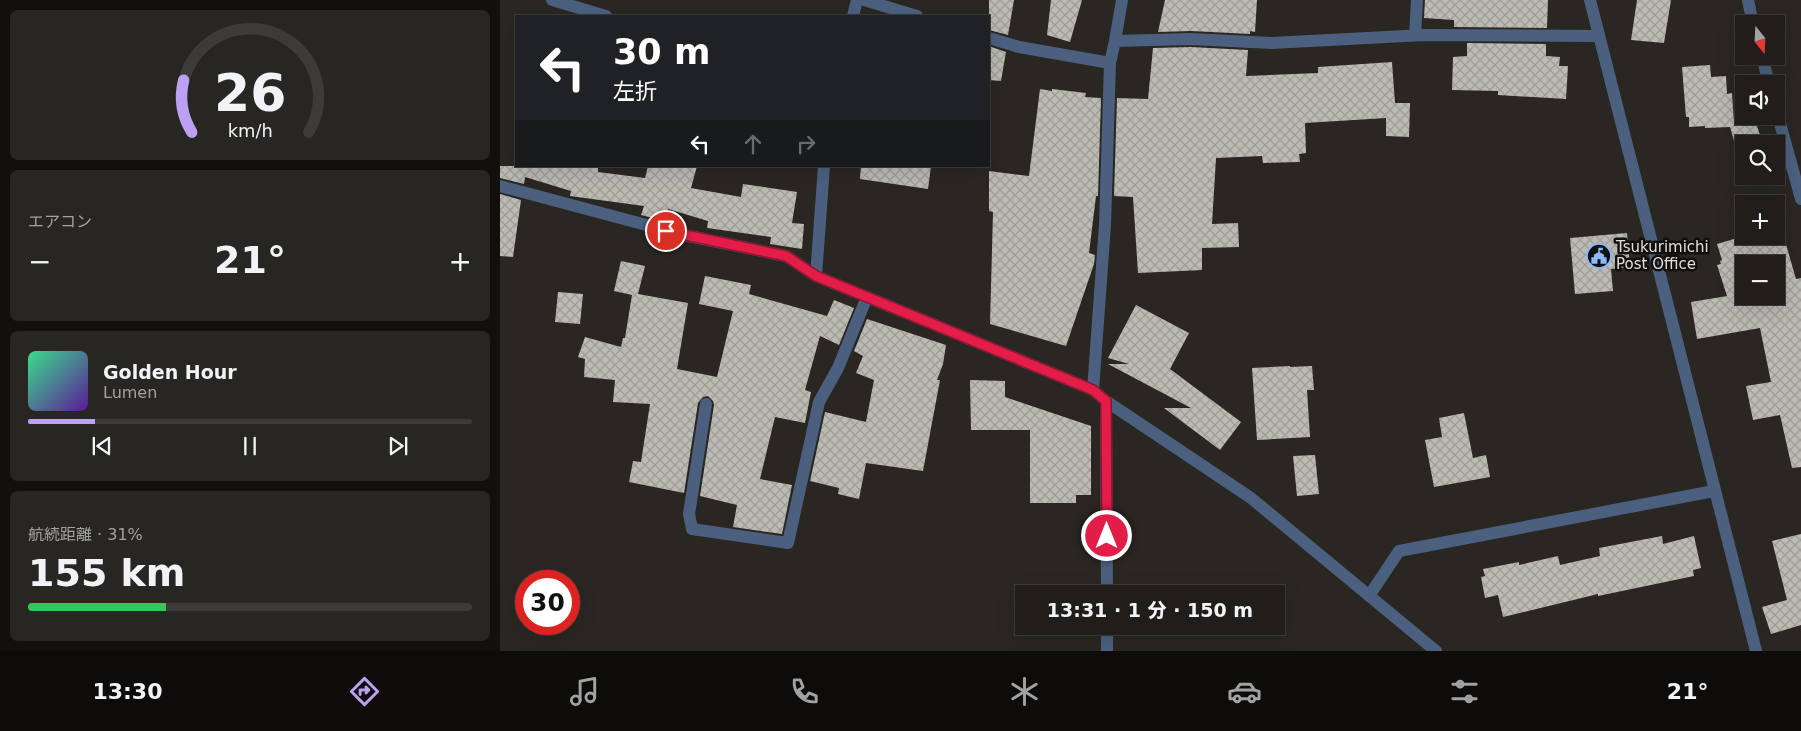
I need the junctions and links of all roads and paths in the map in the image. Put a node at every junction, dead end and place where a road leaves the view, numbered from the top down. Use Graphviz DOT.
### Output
graph roads {
  1 [pos="552,0"];
  2 [pos="857,0"];
  3 [pos="864,0"];
  4 [pos="1122,0"];
  5 [pos="1418,0"];
  6 [pos="1590,0"];
  7 [pos="1748,0"];
  8 [pos="603,15"];
  9 [pos="853,15"];
  10 [pos="914,15"];
  11 [pos="1751,15"];
  12 [pos="1415,35"];
  13 [pos="1599,36"];
  14 [pos="990,38"];
  15 [pos="1114,41"];
  16 [pos="1110,63"];
  17 [pos="1780,125"];
  18 [pos="824,167"];
  19 [pos="500,186"];
  20 [pos="1801,199"];
  21 [pos="816,276"];
  22 [pos="867,297"];
  23 [pos="1093,390"];
  24 [pos="1106,401"];
  25 [pos="706,404"];
  26 [pos="1714,491"];
  27 [pos="1107,585"];
  28 [pos="1369,596"];
  29 [pos="1107,635"];
  30 [pos="1107,651"];
  31 [pos="1436,651"];
  32 [pos="1756,651"];
  1 -- 8 [label="street"];
  2 -- 9 [label="street"];
  3 -- 10 [label="street"];
  4 -- 15 [label="street"];
  5 -- 12 [label="street"];
  6 -- 13 [label="street"];
  7 -- 11 [label="street"];
  12 -- 13 [label="street"];
  12 -- 15 [label="street"];
  13 -- 26 [label="street"];
  14 -- 16 [label="street"];
  15 -- 16 [label="street"];
  16 -- 23 [label="street"];
  17 -- 20 [label="street"];
  18 -- 21 [label="street"];
  19 -- 21 [label="street"];
  21 -- 22 [label="street"];
  22 -- 23 [label="street"];
  22 -- 25 [label="street"];
  23 -- 24 [label="street"];
  24 -- 27 [label="street"];
  24 -- 28 [label="street"];
  26 -- 28 [label="street"];
  26 -- 32 [label="street"];
  28 -- 31 [label="street"];
  29 -- 30 [label="street"];
}
